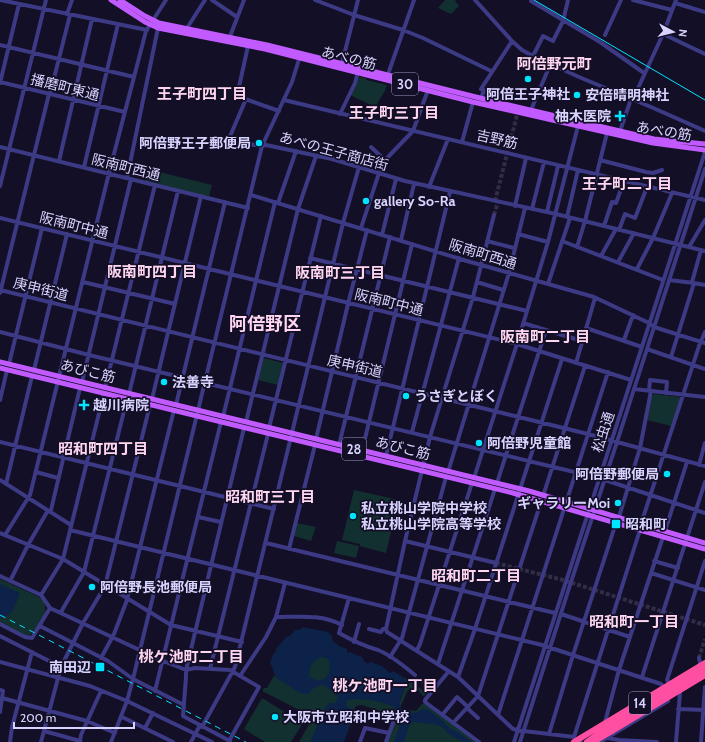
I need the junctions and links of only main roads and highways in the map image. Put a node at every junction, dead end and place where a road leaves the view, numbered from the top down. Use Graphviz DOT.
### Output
graph roads {
  1 [pos="111,0"];
  2 [pos="120,0"];
  3 [pos="151,23"];
  4 [pos="229,39"];
  5 [pos="299,57"];
  6 [pos="387,77"];
  7 [pos="518,112"];
  8 [pos="619,133"];
  9 [pos="705,144"];
  10 [pos="705,151"];
  11 [pos="0,362"];
  12 [pos="0,368"];
  13 [pos="58,379"];
  14 [pos="269,431"];
  15 [pos="422,468"];
  16 [pos="447,474"];
  17 [pos="496,486"];
  18 [pos="519,492"];
  19 [pos="565,506"];
  20 [pos="591,513"];
  21 [pos="664,534"];
  22 [pos="687,541"];
  23 [pos="705,543"];
  24 [pos="705,549"];
  25 [pos="703,663"];
  26 [pos="705,669"];
  27 [pos="705,677"];
  28 [pos="574,740"];
  29 [pos="588,742"];
  30 [pos="593,742"];
  1 -- 3 [label="main road, あべの筋 / 30"];
  2 -- 3 [label="main road, あべの筋 / 30"];
  3 -- 4 [label="main road, あべの筋 / 30"];
  3 -- 4 [label="main road, あべの筋 / 30"];
  4 -- 5 [label="main road, あべの筋 / 30"];
  4 -- 5 [label="main road, あべの筋 / 30"];
  5 -- 6 [label="main road, あべの筋 / 30"];
  5 -- 6 [label="main road, あべの筋 / 30"];
  6 -- 7 [label="main road, あべの筋 / 30"];
  6 -- 7 [label="main road, あべの筋 / 30"];
  7 -- 8 [label="main road, あべの筋 / 30"];
  7 -- 8 [label="main road, あべの筋 / 30"];
  8 -- 9 [label="main road, あべの筋 / 30"];
  8 -- 10 [label="main road, あべの筋 / 30"];
  11 -- 13 [label="main road, あびこ筋 / 28"];
  12 -- 13 [label="main road, あびこ筋 / 28"];
  13 -- 14 [label="main road, あびこ筋 / 28"];
  14 -- 15 [label="main road, あびこ筋 / 28"];
  14 -- 15 [label="main road, あびこ筋 / 28"];
  15 -- 16 [label="main road, あびこ筋 / 28"];
  16 -- 17 [label="main road, あびこ筋 / 28"];
  16 -- 17 [label="main road, あびこ筋 / 28"];
  17 -- 18 [label="main road, あびこ筋 / 28"];
  18 -- 19 [label="main road, あびこ筋 / 28"];
  18 -- 19 [label="main road, あびこ筋 / 28"];
  19 -- 20 [label="main road, あびこ筋 / 28"];
  20 -- 21 [label="main road, あびこ筋 / 28"];
  20 -- 21 [label="main road, あびこ筋 / 28"];
  21 -- 22 [label="main road, あびこ筋 / 28"];
  22 -- 23 [label="main road, あびこ筋 / 28"];
  22 -- 24 [label="main road, あびこ筋 / 28"];
  25 -- 28 [label="highway, 14, bridge"];
  26 -- 29 [label="highway, 14, bridge"];
  27 -- 30 [label="highway, bridge"];
}
